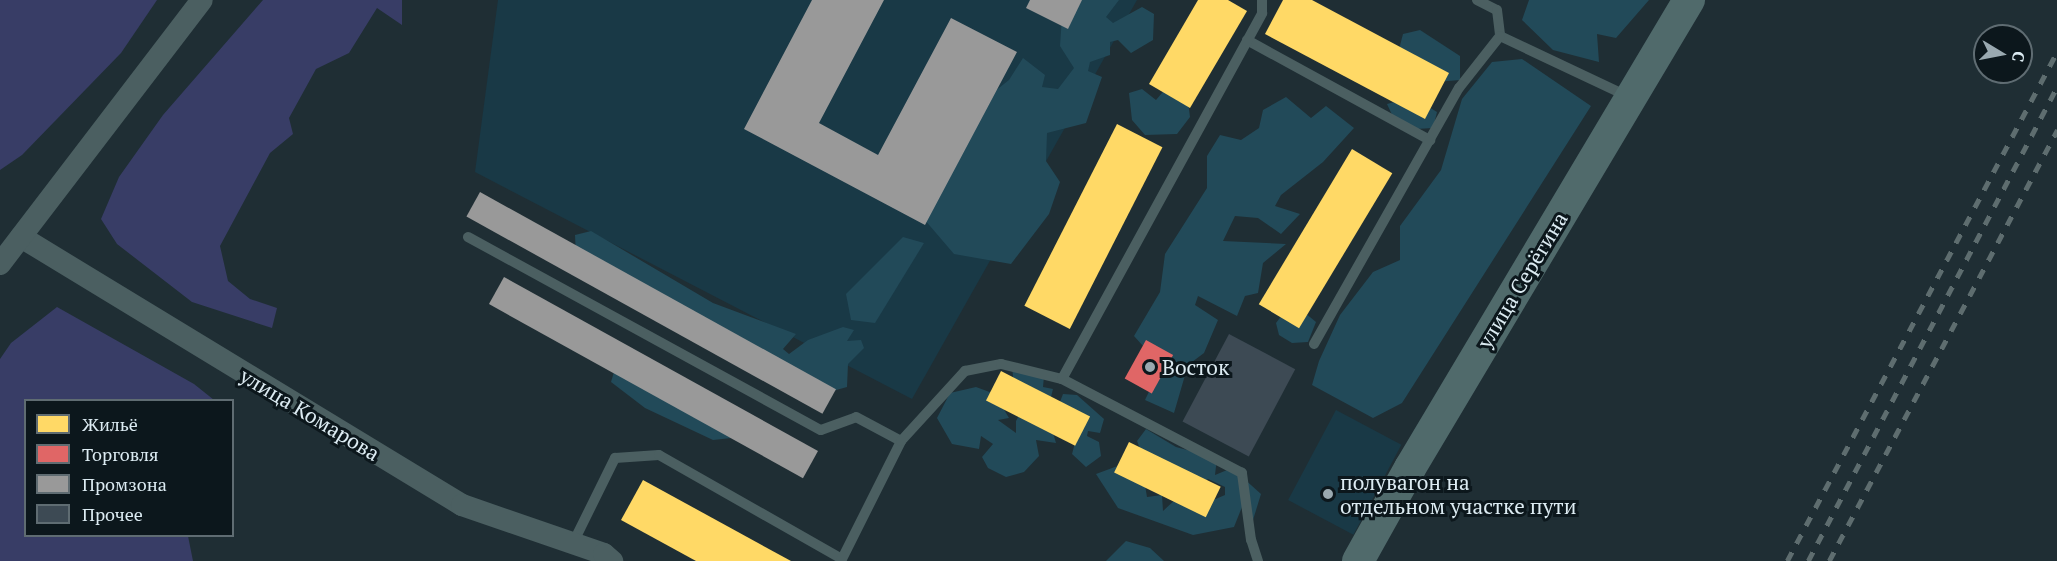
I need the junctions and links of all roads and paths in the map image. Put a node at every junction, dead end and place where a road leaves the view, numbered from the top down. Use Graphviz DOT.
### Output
graph roads {
  1 [pos="202,0"];
  2 [pos="1262,0"];
  3 [pos="1478,0"];
  4 [pos="1689,0"];
  5 [pos="1500,36"];
  6 [pos="1247,40"];
  7 [pos="1630,98"];
  8 [pos="1430,140"];
  9 [pos="21,237"];
  10 [pos="468,237"];
  11 [pos="0,264"];
  12 [pos="1314,344"];
  13 [pos="1062,379"];
  14 [pos="901,441"];
  15 [pos="573,543"];
  16 [pos="842,560"];
  17 [pos="612,561"];
  18 [pos="1258,561"];
  19 [pos="1358,561"];
  1 -- 9 [label="street"];
  2 -- 6 [label="lane"];
  3 -- 5 [label="lane"];
  4 -- 7 [label="street, улица Серёгина"];
  5 -- 7 [label="lane"];
  5 -- 8 [label="lane"];
  6 -- 8 [label="lane"];
  6 -- 13 [label="lane"];
  7 -- 19 [label="street, улица Серёгина"];
  8 -- 12 [label="lane"];
  9 -- 11 [label="street"];
  9 -- 15 [label="street, улица Комарова"];
  10 -- 14 [label="lane"];
  13 -- 14 [label="lane"];
  13 -- 18 [label="lane"];
  14 -- 16 [label="lane"];
  15 -- 16 [label="lane"];
  15 -- 17 [label="street, улица Комарова"];
}
